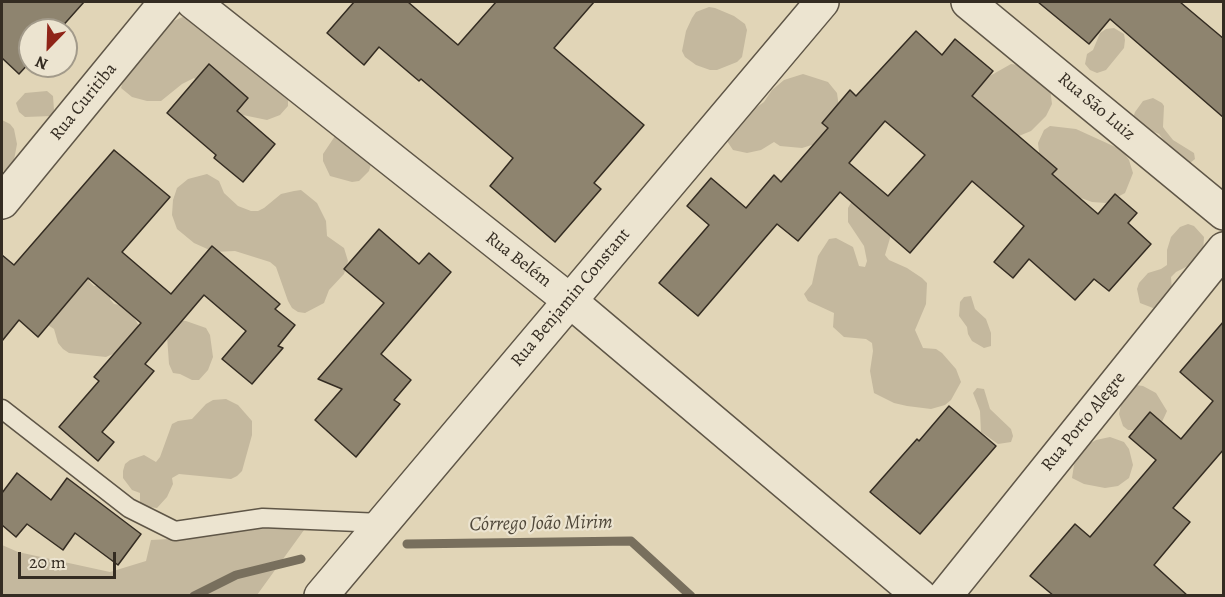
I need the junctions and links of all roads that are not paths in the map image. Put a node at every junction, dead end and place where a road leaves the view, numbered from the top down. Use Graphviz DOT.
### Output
graph roads {
  1 [pos="166,2"];
  2 [pos="193,2"];
  3 [pos="822,2"];
  4 [pos="968,2"];
  5 [pos="2,202"];
  6 [pos="1224,213"];
  7 [pos="1224,249"];
  8 [pos="569,300"];
  9 [pos="2,409"];
  10 [pos="382,523"];
  11 [pos="321,596"];
  12 [pos="920,596"];
  13 [pos="945,596"];
  1 -- 5 [label="street, Rua Curitiba"];
  2 -- 8 [label="street, Rua Belém"];
  3 -- 8 [label="street, Rua Benjamin Constant"];
  4 -- 6 [label="street, Rua São Luiz"];
  7 -- 13 [label="street, Rua Porto Alegre"];
  8 -- 10 [label="street, Rua Benjamin Constant"];
  8 -- 12 [label="street, Rua Belém"];
  9 -- 10 [label="lane"];
  10 -- 11 [label="street, Rua Benjamin Constant"];
}
